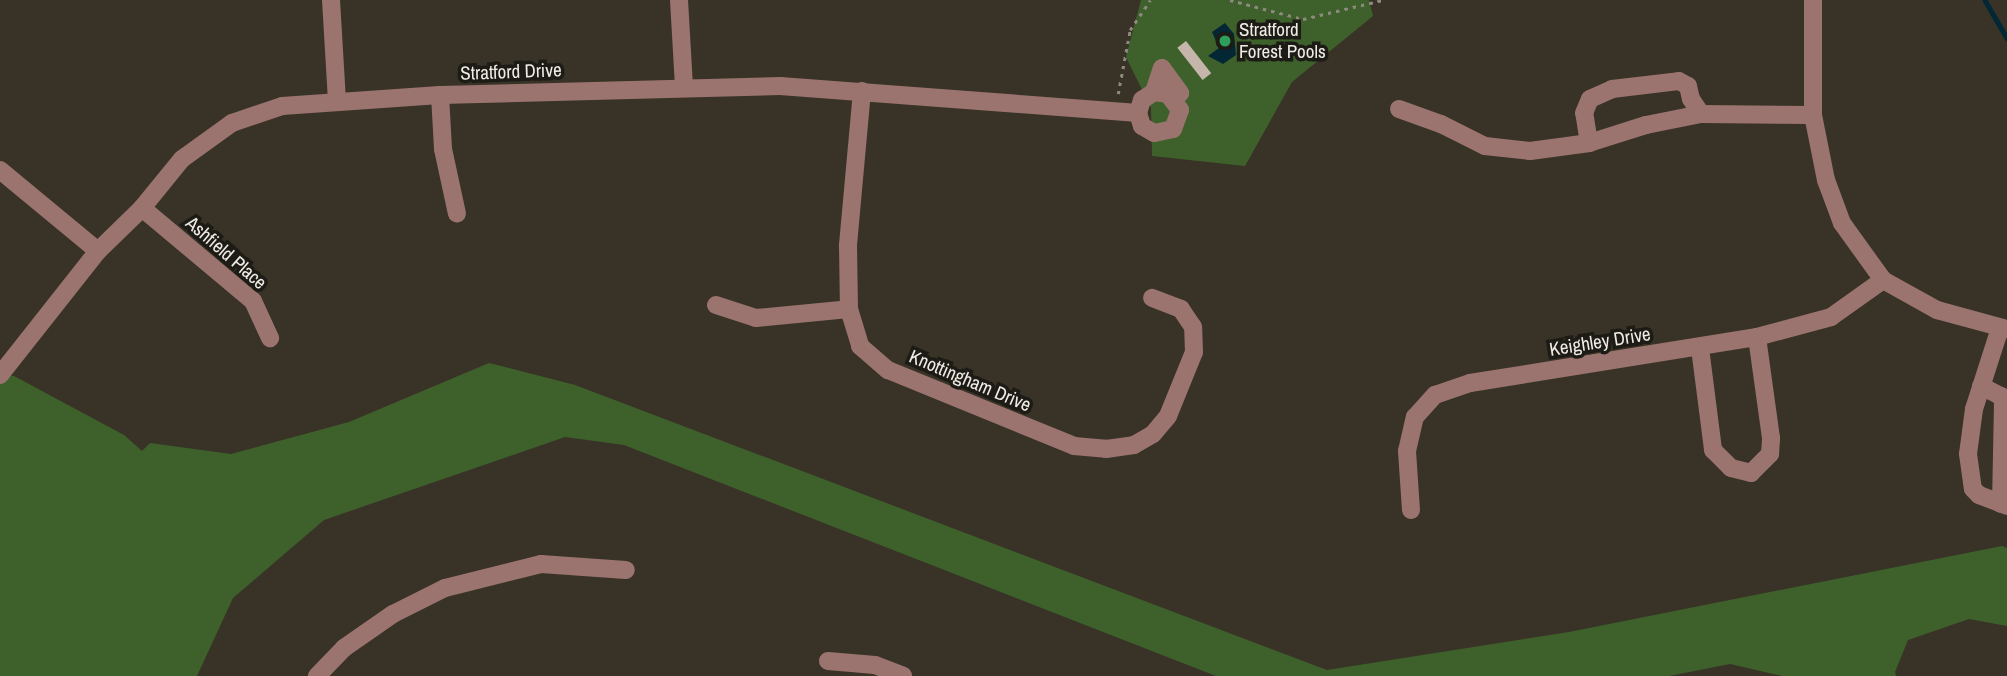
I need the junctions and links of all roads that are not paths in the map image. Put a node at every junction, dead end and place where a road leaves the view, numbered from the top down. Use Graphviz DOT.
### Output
graph roads {
  1 [pos="331,0"];
  2 [pos="679,0"];
  3 [pos="1813,0"];
  4 [pos="684,88"];
  5 [pos="862,91"];
  6 [pos="440,96"];
  7 [pos="337,100"];
  8 [pos="1399,109"];
  9 [pos="1138,113"];
  10 [pos="1702,114"];
  11 [pos="1813,115"];
  12 [pos="1589,143"];
  13 [pos="0,170"];
  14 [pos="142,208"];
  15 [pos="457,214"];
  16 [pos="98,251"];
  17 [pos="1883,281"];
  18 [pos="1153,298"];
  19 [pos="716,305"];
  20 [pos="849,309"];
  21 [pos="2003,329"];
  22 [pos="1757,337"];
  23 [pos="270,338"];
  24 [pos="1700,348"];
  25 [pos="0,375"];
  26 [pos="1982,386"];
  27 [pos="2004,505"];
  28 [pos="1411,510"];
  29 [pos="626,570"];
  30 [pos="828,661"];
  31 [pos="317,676"];
  32 [pos="903,676"];
  1 -- 7 [label="street"];
  2 -- 4 [label="street"];
  3 -- 11 [label="street"];
  4 -- 5 [label="street, Stratford Drive"];
  4 -- 6 [label="street, Stratford Drive"];
  5 -- 9 [label="street, Stratford Drive"];
  5 -- 20 [label="street, Knottingham Drive"];
  6 -- 7 [label="street, Stratford Drive"];
  6 -- 15 [label="street"];
  7 -- 14 [label="street, Stratford Drive"];
  8 -- 12 [label="street"];
  9 -- 9 [label="street"];
  10 -- 11 [label="street"];
  10 -- 12 [label="street"];
  10 -- 12 [label="street"];
  11 -- 17 [label="street"];
  13 -- 16 [label="street"];
  14 -- 16 [label="street, Stratford Drive"];
  14 -- 23 [label="street, Ashfield Place"];
  16 -- 25 [label="street, Stratford Drive"];
  17 -- 21 [label="street"];
  17 -- 22 [label="street, Keighley Drive"];
  18 -- 20 [label="street, Knottingham Drive"];
  19 -- 20 [label="street"];
  21 -- 26 [label="street"];
  22 -- 24 [label="street, Keighley Drive"];
  22 -- 24 [label="street"];
  24 -- 28 [label="street, Keighley Drive"];
  26 -- 27 [label="street"];
  26 -- 27 [label="street"];
  29 -- 31 [label="street"];
  30 -- 32 [label="street"];
}
